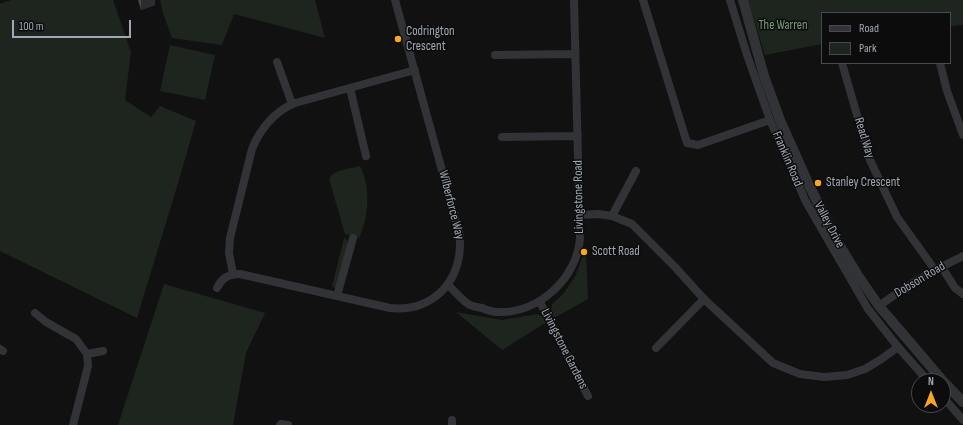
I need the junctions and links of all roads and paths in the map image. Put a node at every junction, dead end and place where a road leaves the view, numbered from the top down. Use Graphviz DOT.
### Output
graph roads {
  1 [pos="395,0"];
  2 [pos="574,0"];
  3 [pos="643,0"];
  4 [pos="730,0"];
  5 [pos="743,0"];
  6 [pos="576,54"];
  7 [pos="495,55"];
  8 [pos="276,62"];
  9 [pos="842,64"];
  10 [pos="940,64"];
  11 [pos="415,70"];
  12 [pos="350,88"];
  13 [pos="292,104"];
  14 [pos="770,120"];
  15 [pos="963,135"];
  16 [pos="578,136"];
  17 [pos="502,137"];
  18 [pos="366,156"];
  19 [pos="636,171"];
  20 [pos="580,215"];
  21 [pos="612,216"];
  22 [pos="352,238"];
  23 [pos="963,256"];
  24 [pos="938,268"];
  25 [pos="233,274"];
  26 [pos="448,285"];
  27 [pos="217,288"];
  28 [pos="963,294"];
  29 [pos="337,296"];
  30 [pos="704,299"];
  31 [pos="540,302"];
  32 [pos="879,306"];
  33 [pos="35,313"];
  34 [pos="898,347"];
  35 [pos="656,348"];
  36 [pos="103,351"];
  37 [pos="87,354"];
  38 [pos="921,373"];
  39 [pos="936,373"];
  40 [pos="951,389"];
  41 [pos="588,396"];
  42 [pos="963,402"];
  43 [pos="951,406"];
  44 [pos="963,420"];
  45 [pos="72,425"];
  46 [pos="280,425"];
  47 [pos="288,425"];
  1 -- 11 [label="street, Wilberforce Way"];
  2 -- 6 [label="street, Livingstone Road"];
  3 -- 14 [label="street"];
  4 -- 14 [label="street, Franklin Road"];
  5 -- 32 [label="street, Valley Drive"];
  6 -- 7 [label="street"];
  6 -- 16 [label="street, Livingstone Road"];
  8 -- 13 [label="street"];
  9 -- 24 [label="street, Read Way"];
  10 -- 15 [label="street"];
  11 -- 12 [label="street"];
  11 -- 26 [label="street, Wilberforce Way"];
  12 -- 13 [label="street"];
  12 -- 18 [label="street"];
  13 -- 25 [label="street"];
  14 -- 34 [label="street, Franklin Road"];
  16 -- 17 [label="street"];
  16 -- 20 [label="street, Livingstone Road"];
  19 -- 21 [label="street"];
  20 -- 21 [label="street"];
  20 -- 31 [label="street, Livingstone Road"];
  21 -- 30 [label="street"];
  22 -- 29 [label="street"];
  23 -- 24 [label="street, Dobson Road"];
  24 -- 28 [label="street, Read Way"];
  24 -- 32 [label="street, Dobson Road"];
  25 -- 27 [label="street"];
  25 -- 29 [label="street, Wilberforce Way"];
  26 -- 29 [label="street, Wilberforce Way"];
  26 -- 31 [label="street, Livingstone Road"];
  30 -- 34 [label="street"];
  30 -- 35 [label="street"];
  31 -- 41 [label="street, Livingstone Gardens"];
  32 -- 39 [label="street, Valley Drive"];
  33 -- 37 [label="street"];
  34 -- 38 [label="street, Franklin Road"];
  36 -- 37 [label="street"];
  37 -- 45 [label="street"];
  40 -- 42 [label="street, Valley Drive"];
  43 -- 44 [label="street"];
  46 -- 47 [label="street"];
}
